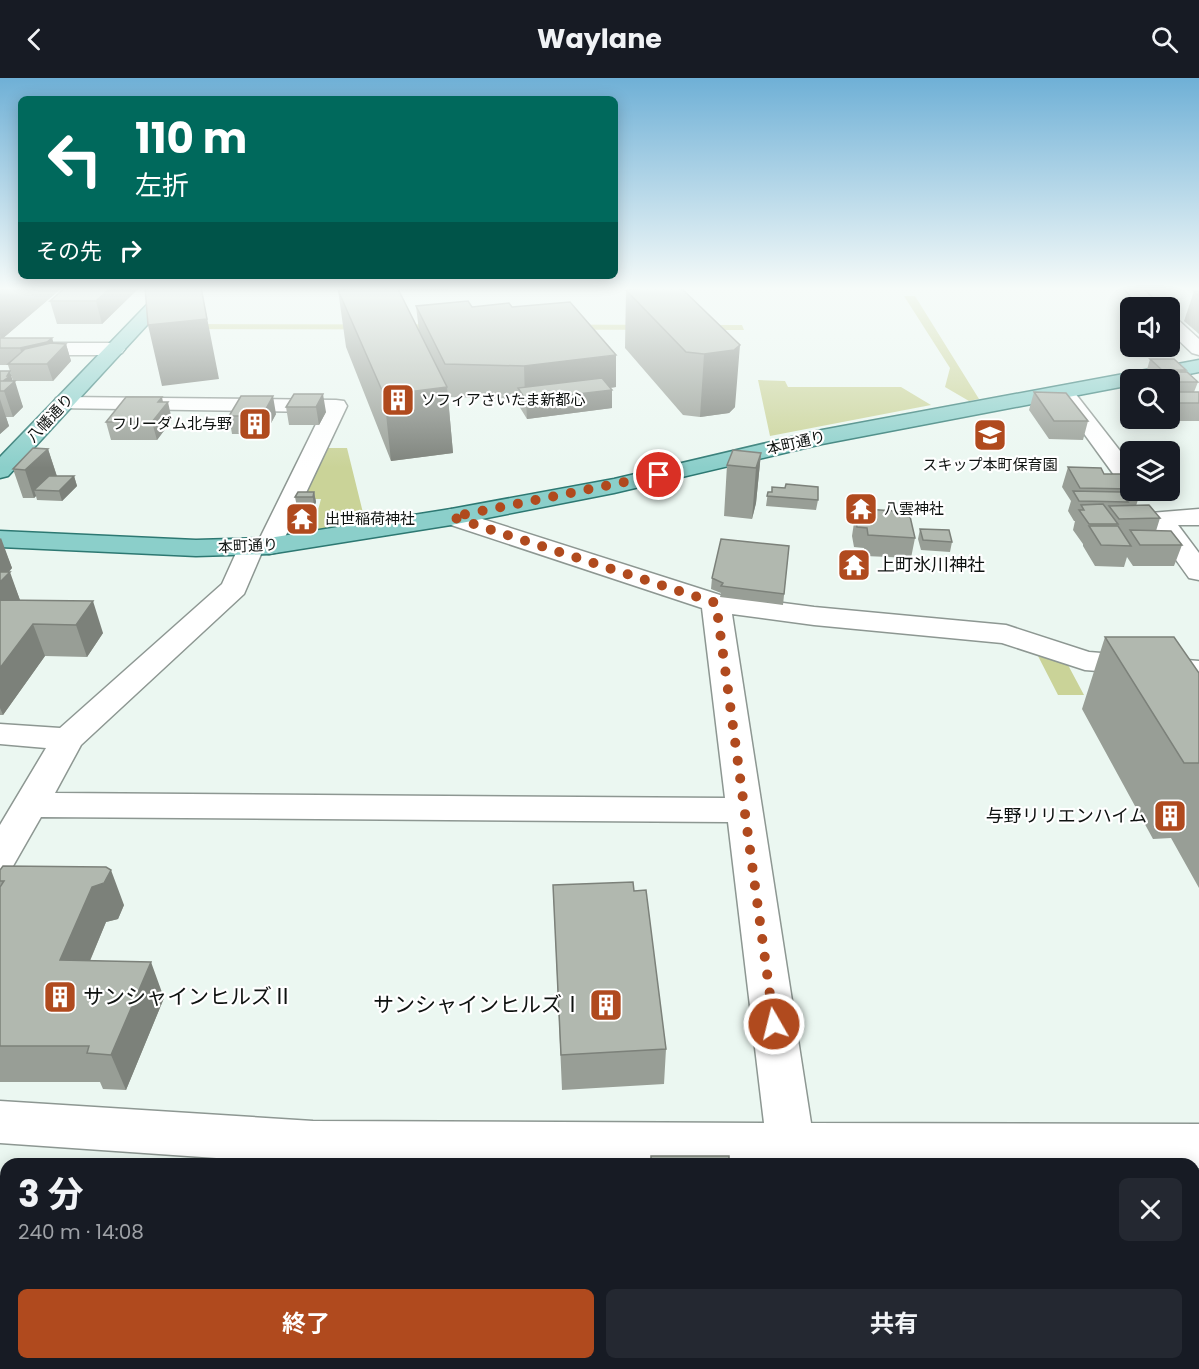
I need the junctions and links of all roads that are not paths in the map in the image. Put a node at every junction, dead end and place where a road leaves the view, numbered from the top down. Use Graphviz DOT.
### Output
graph roads {
  1 [pos="118,347"];
  2 [pos="0,349"];
  3 [pos="115,350"];
  4 [pos="1199,366"];
  5 [pos="1064,392"];
  6 [pos="64,403"];
  7 [pos="1120,466"];
  8 [pos="0,471"];
  9 [pos="1146,501"];
  10 [pos="452,517"];
  11 [pos="1199,517"];
  12 [pos="1159,518"];
  13 [pos="0,539"];
  14 [pos="260,547"];
  15 [pos="1199,572"];
  16 [pos="716,603"];
  17 [pos="1199,670"];
  18 [pos="0,734"];
  19 [pos="68,739"];
  20 [pos="30,805"];
  21 [pos="744,810"];
  22 [pos="0,857"];
  23 [pos="0,1122"];
  24 [pos="1199,1146"];
  25 [pos="791,1153"];
  1 -- 3 [label="main road, 八幡通り"];
  2 -- 3 [label="street"];
  3 -- 6 [label="main road, 八幡通り"];
  4 -- 5 [label="main road, 本町通り"];
  5 -- 7 [label="street"];
  5 -- 10 [label="main road, 本町通り"];
  6 -- 8 [label="main road, 八幡通り"];
  6 -- 14 [label="street"];
  9 -- 12 [label="street"];
  10 -- 14 [label="main road, 本町通り"];
  10 -- 16 [label="street"];
  11 -- 12 [label="street"];
  12 -- 15 [label="street"];
  13 -- 14 [label="main road, 本町通り"];
  14 -- 19 [label="street"];
  16 -- 17 [label="street"];
  16 -- 21 [label="street"];
  18 -- 19 [label="street"];
  19 -- 20 [label="street"];
  20 -- 21 [label="street"];
  20 -- 22 [label="street"];
  21 -- 25 [label="street"];
  23 -- 25 [label="street"];
  24 -- 25 [label="street"];
}
